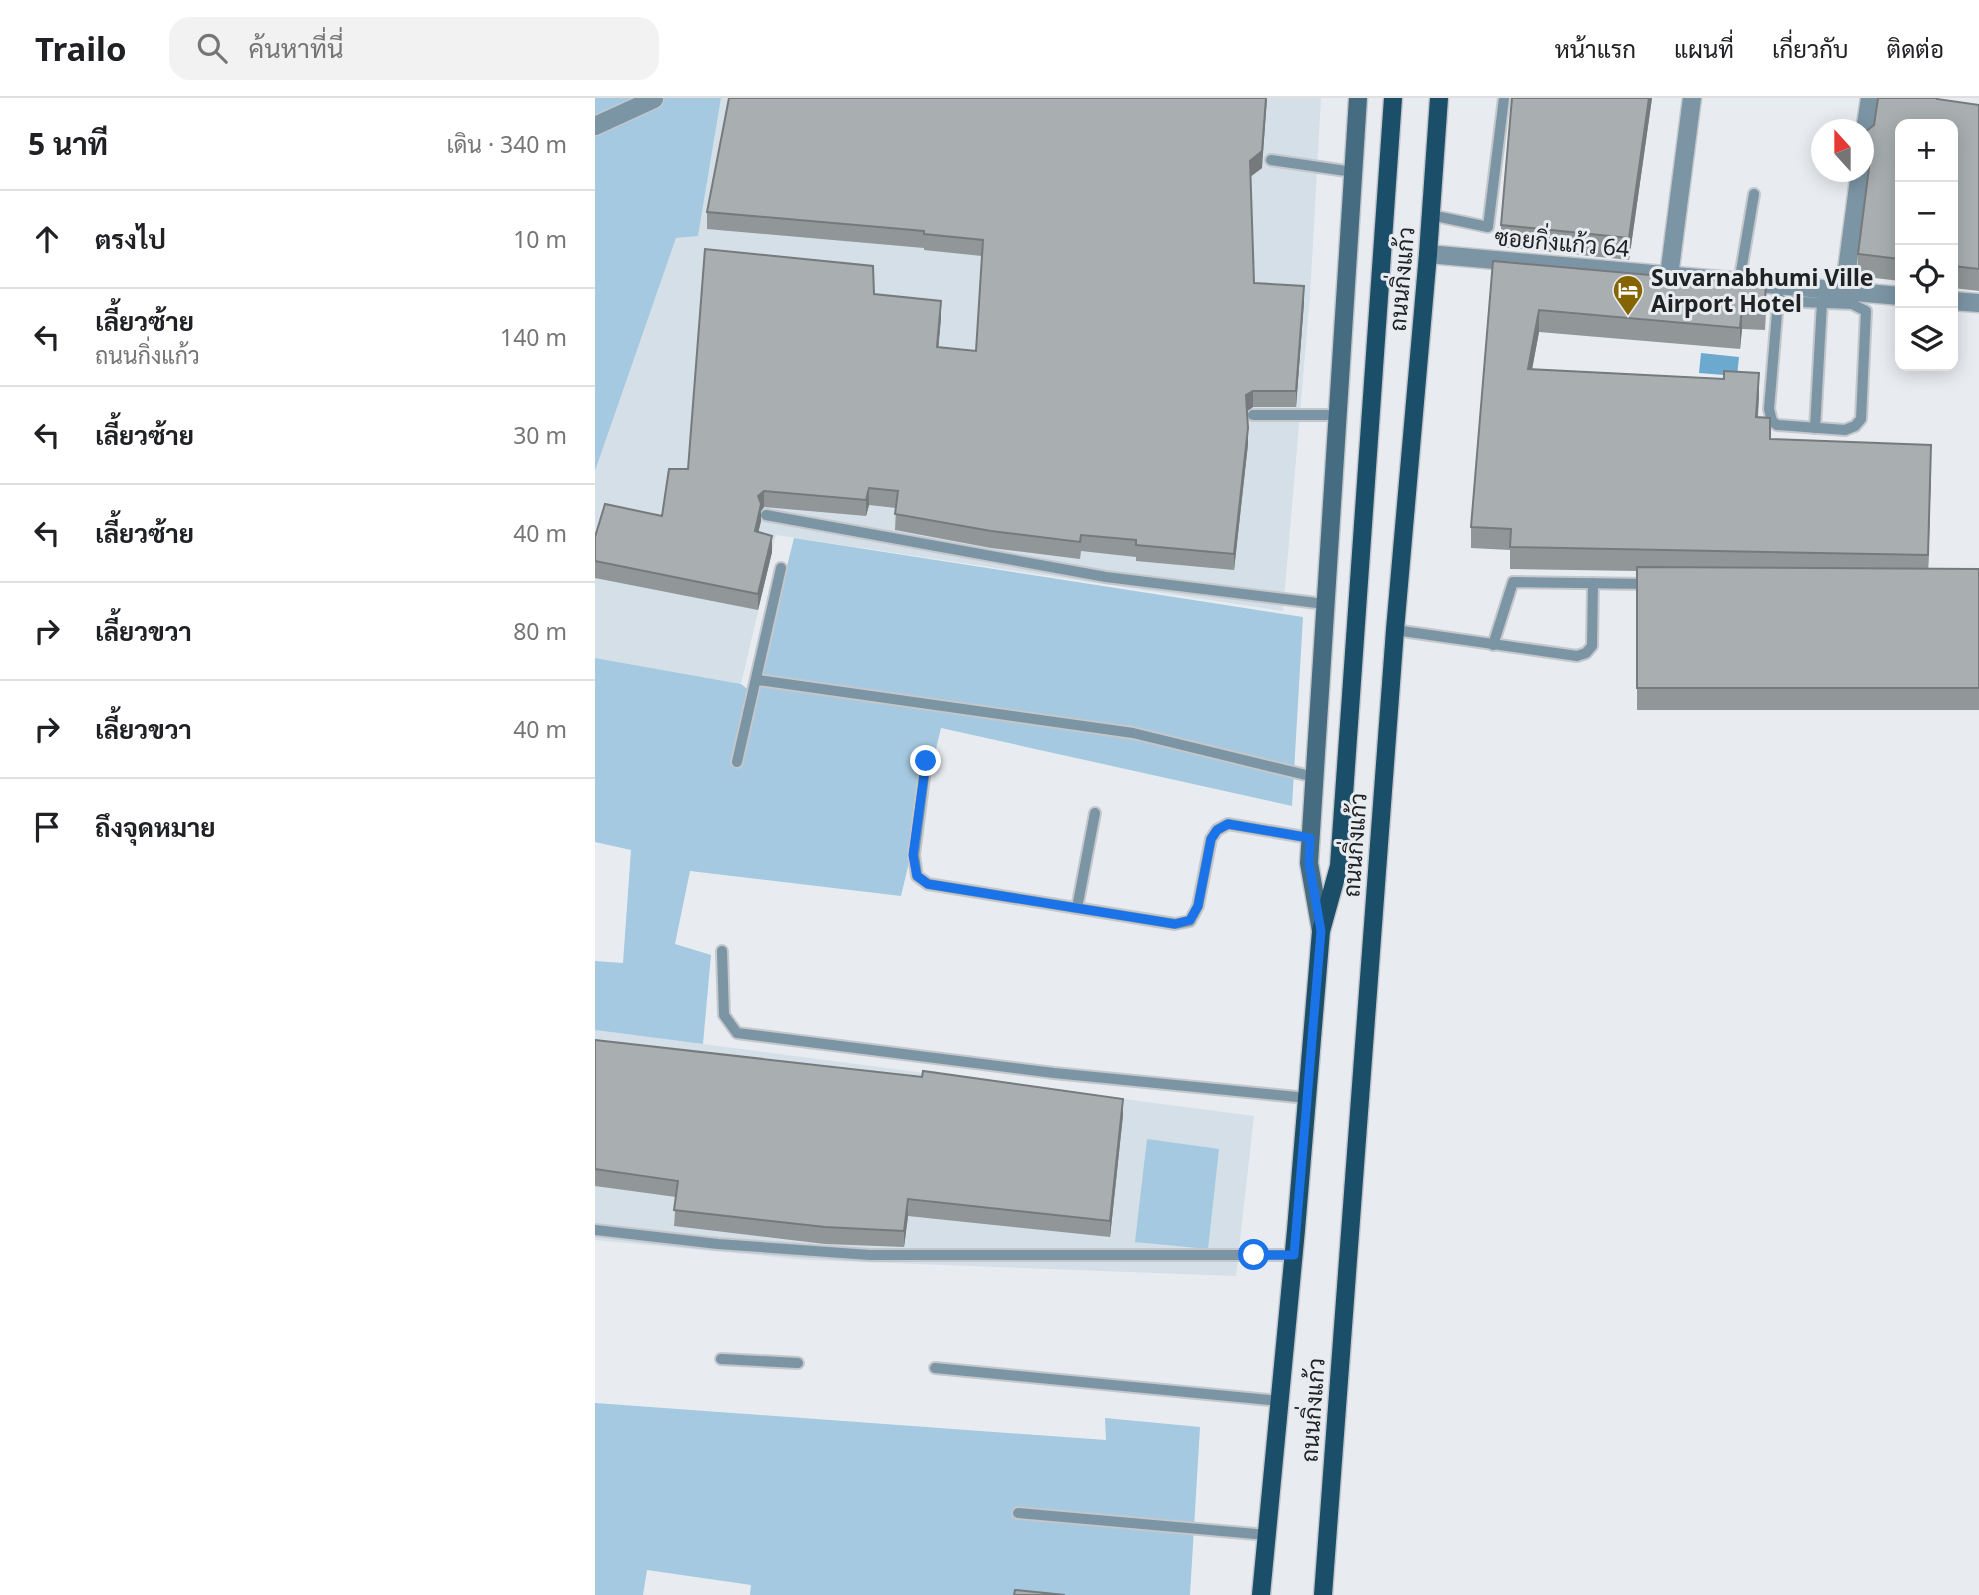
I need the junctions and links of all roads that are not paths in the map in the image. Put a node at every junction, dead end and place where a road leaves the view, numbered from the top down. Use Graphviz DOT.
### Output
graph roads {
  1 [pos="1358,98"];
  2 [pos="1393,98"];
  3 [pos="1439,98"];
  4 [pos="1504,98"];
  5 [pos="1692,98"];
  6 [pos="1870,98"];
  7 [pos="654,99"];
  8 [pos="1867,119"];
  9 [pos="595,126"];
  10 [pos="1271,160"];
  11 [pos="1353,172"];
  12 [pos="1859,182"];
  13 [pos="1754,194"];
  14 [pos="1431,215"];
  15 [pos="1429,254"];
  16 [pos="1669,276"];
  17 [pos="1739,283"];
  18 [pos="1844,292"];
  19 [pos="1779,293"];
  20 [pos="1895,296"];
  21 [pos="1958,301"];
  22 [pos="1822,302"];
  23 [pos="1979,303"];
  24 [pos="1253,415"];
  25 [pos="1339,415"];
  26 [pos="1815,428"];
  27 [pos="766,515"];
  28 [pos="781,568"];
  29 [pos="1593,583"];
  30 [pos="1663,584"];
  31 [pos="1325,604"];
  32 [pos="1395,630"];
  33 [pos="1493,645"];
  34 [pos="758,680"];
  35 [pos="926,761"];
  36 [pos="737,762"];
  37 [pos="1314,777"];
  38 [pos="1095,813"];
  39 [pos="1310,838"];
  40 [pos="1076,908"];
  41 [pos="1321,931"];
  42 [pos="722,951"];
  43 [pos="1307,1098"];
  44 [pos="595,1230"];
  45 [pos="1294,1255"];
  46 [pos="721,1359"];
  47 [pos="799,1363"];
  48 [pos="935,1368"];
  49 [pos="1280,1402"];
  50 [pos="1018,1513"];
  51 [pos="1267,1535"];
  52 [pos="1261,1595"];
  53 [pos="1322,1595"];
  1 -- 11 [label="main road, ถนนกิ่งแก้ว"];
  2 -- 41 [label="main road, ถนนกิ่งแก้ว"];
  3 -- 14 [label="main road, ถนนกิ่งแก้ว"];
  4 -- 14 [label="lane"];
  5 -- 16 [label="street"];
  6 -- 8 [label="street"];
  7 -- 9 [label="street"];
  10 -- 11 [label="lane"];
  11 -- 25 [label="main road, ถนนกิ่งแก้ว"];
  12 -- 18 [label="street"];
  13 -- 17 [label="lane"];
  14 -- 15 [label="main road, ถนนกิ่งแก้ว"];
  15 -- 16 [label="street, ซอยกิ่งแก้ว 64"];
  15 -- 32 [label="main road, ถนนกิ่งแก้ว"];
  16 -- 17 [label="street, ซอยกิ่งแก้ว 64"];
  17 -- 19 [label="street, ซอยกิ่งแก้ว 64"];
  18 -- 19 [label="street, ซอยกิ่งแก้ว 64"];
  18 -- 20 [label="street, ซอยกิ่งแก้ว 64"];
  19 -- 22 [label="lane"];
  19 -- 26 [label="lane"];
  21 -- 23 [label="street"];
  22 -- 26 [label="lane"];
  22 -- 26 [label="lane"];
  24 -- 25 [label="lane"];
  25 -- 31 [label="main road, ถนนกิ่งแก้ว"];
  27 -- 31 [label="lane"];
  28 -- 34 [label="lane"];
  29 -- 30 [label="lane"];
  29 -- 33 [label="lane"];
  29 -- 33 [label="lane"];
  31 -- 37 [label="main road, ถนนกิ่งแก้ว"];
  32 -- 33 [label="lane"];
  32 -- 53 [label="main road, ถนนกิ่งแก้ว"];
  34 -- 36 [label="lane"];
  34 -- 37 [label="lane"];
  35 -- 40 [label="lane"];
  37 -- 39 [label="main road, ถนนกิ่งแก้ว"];
  38 -- 40 [label="lane"];
  39 -- 40 [label="lane"];
  39 -- 41 [label="main road, ถนนกิ่งแก้ว"];
  41 -- 43 [label="main road, ถนนกิ่งแก้ว"];
  42 -- 43 [label="lane"];
  43 -- 45 [label="main road, ถนนกิ่งแก้ว"];
  44 -- 45 [label="lane"];
  45 -- 49 [label="main road, ถนนกิ่งแก้ว"];
  46 -- 47 [label="lane"];
  48 -- 49 [label="lane"];
  49 -- 51 [label="main road, ถนนกิ่งแก้ว"];
  50 -- 51 [label="lane"];
  51 -- 52 [label="main road, ถนนกิ่งแก้ว"];
}
